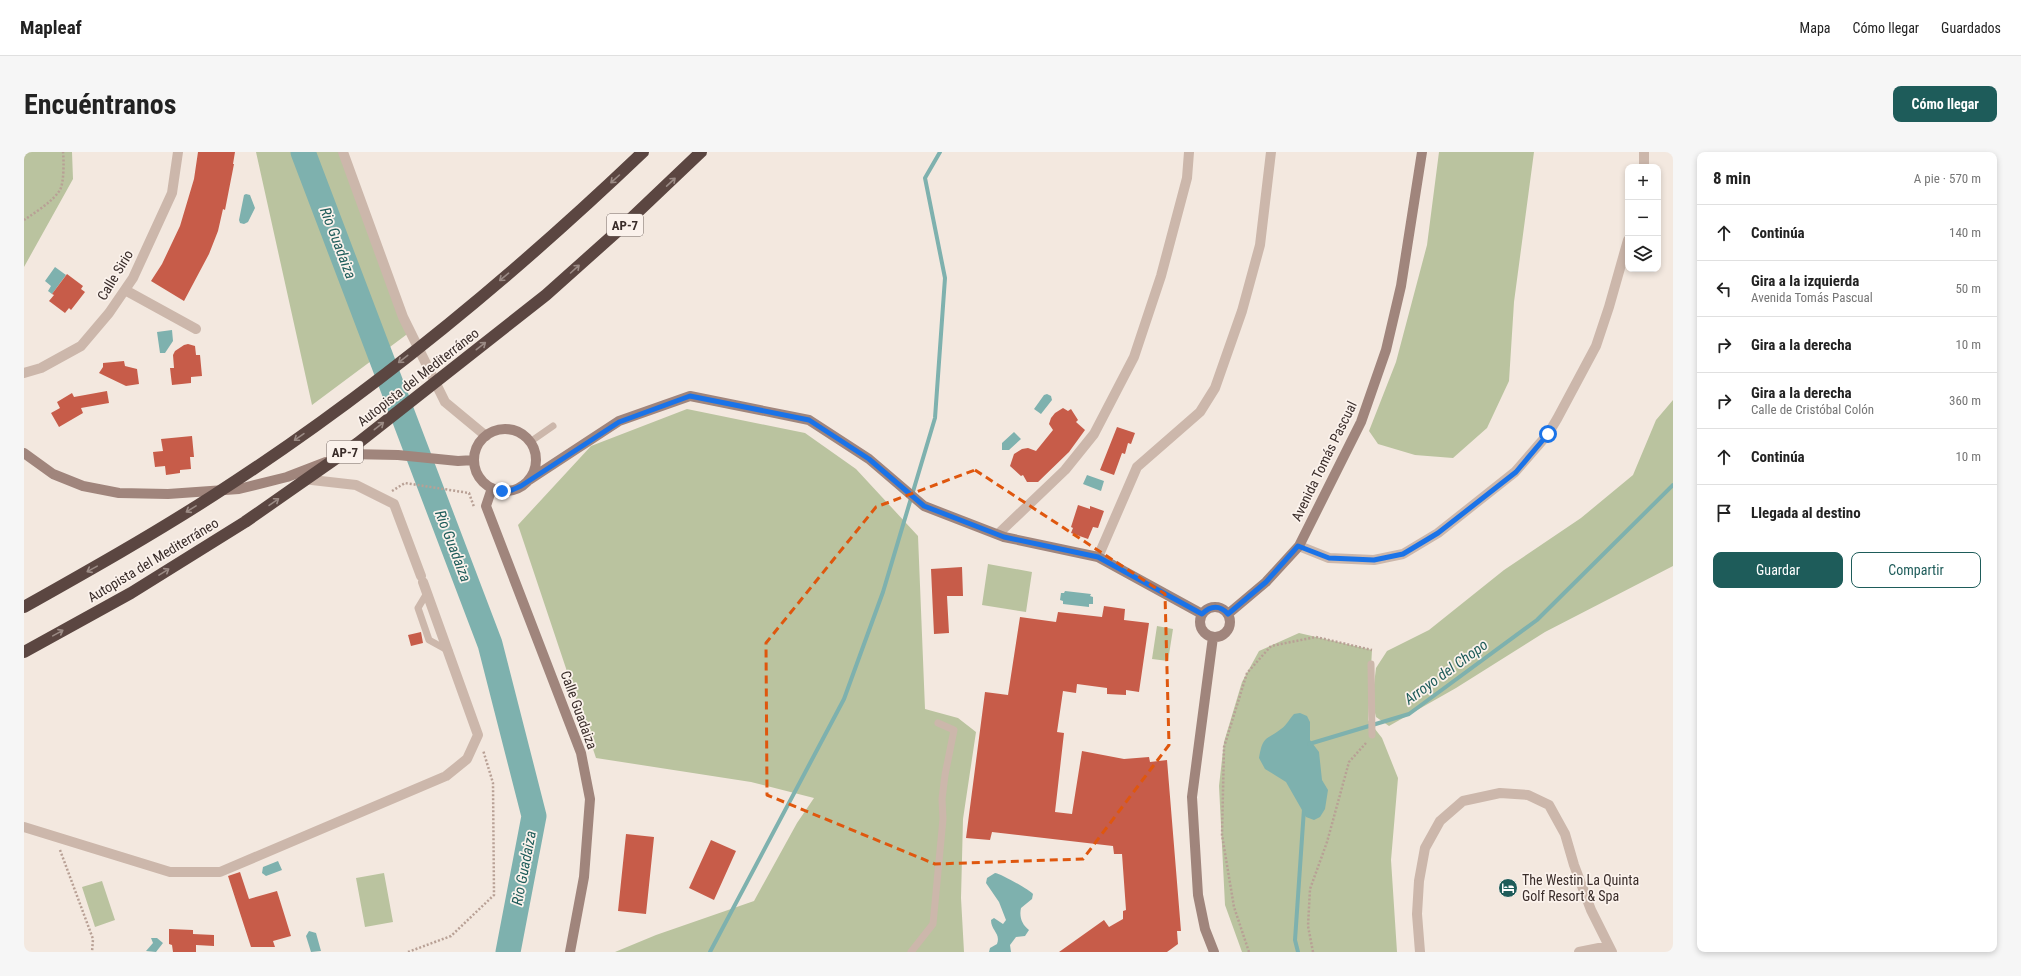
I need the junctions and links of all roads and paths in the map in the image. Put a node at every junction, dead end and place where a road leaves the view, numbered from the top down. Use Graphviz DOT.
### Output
graph roads {
  1 [pos="63,152"];
  2 [pos="178,152"];
  3 [pos="343,152"];
  4 [pos="643,152"];
  5 [pos="701,152"];
  6 [pos="1189,152"];
  7 [pos="1271,152"];
  8 [pos="1422,152"];
  9 [pos="1644,152"];
  10 [pos="1644,164"];
  11 [pos="24,220"];
  12 [pos="1625,251"];
  13 [pos="125,290"];
  14 [pos="196,329"];
  15 [pos="24,372"];
  16 [pos="553,426"];
  17 [pos="486,436"];
  18 [pos="530,442"];
  19 [pos="24,453"];
  20 [pos="474,460"];
  21 [pos="287,477"];
  22 [pos="529,480"];
  23 [pos="405,483"];
  24 [pos="492,488"];
  25 [pos="469,493"];
  26 [pos="998,534"];
  27 [pos="1298,546"];
  28 [pos="1098,557"];
  29 [pos="427,592"];
  30 [pos="24,608"];
  31 [pos="1202,614"];
  32 [pos="1228,614"];
  33 [pos="1214,637"];
  34 [pos="1372,650"];
  35 [pos="449,651"];
  36 [pos="24,652"];
  37 [pos="1371,664"];
  38 [pos="938,723"];
  39 [pos="478,735"];
  40 [pos="1372,735"];
  41 [pos="24,827"];
  42 [pos="55,836"];
  43 [pos="1611,949"];
  44 [pos="92,952"];
  45 [pos="408,952"];
  46 [pos="570,952"];
  47 [pos="910,952"];
  48 [pos="1214,952"];
  49 [pos="1248,952"];
  50 [pos="1313,952"];
  51 [pos="1420,952"];
  52 [pos="1579,952"];
  1 -- 11 [label="path"];
  2 -- 13 [label="street, Calle Sirio"];
  3 -- 17 [label="street"];
  4 -- 30 [label="highway, Autopista del Mediterráneo / AP-7, one-way"];
  36 -- 5 [label="highway, Autopista del Mediterráneo / AP-7, one-way"];
  6 -- 26 [label="street"];
  7 -- 28 [label="street"];
  8 -- 27 [label="street, Avenida Tomás Pascual"];
  9 -- 10 [label="street"];
  12 -- 27 [label="street"];
  13 -- 14 [label="street"];
  13 -- 15 [label="street, Calle Sirio"];
  16 -- 18 [label="lane"];
  17 -- 18 [label="street"];
  17 -- 20 [label="street"];
  18 -- 22 [label="street"];
  19 -- 21 [label="street"];
  20 -- 21 [label="street"];
  20 -- 24 [label="street"];
  21 -- 29 [label="street"];
  22 -- 24 [label="street"];
  22 -- 26 [label="street"];
  23 -- 25 [label="path"];
  24 -- 46 [label="street, Calle Guadaiza"];
  26 -- 28 [label="street"];
  27 -- 32 [label="street, Avenida Tomás Pascual"];
  28 -- 31 [label="street"];
  29 -- 35 [label="street"];
  29 -- 35 [label="lane"];
  31 -- 32 [label="street"];
  31 -- 33 [label="street"];
  32 -- 33 [label="street"];
  33 -- 48 [label="street"];
  34 -- 49 [label="path"];
  35 -- 39 [label="street"];
  37 -- 40 [label="lane"];
  38 -- 47 [label="lane"];
  39 -- 42 [label="street"];
  39 -- 45 [label="path"];
  40 -- 50 [label="path"];
  41 -- 42 [label="street"];
  42 -- 44 [label="path"];
  43 -- 51 [label="street"];
  43 -- 52 [label="street"];
}
